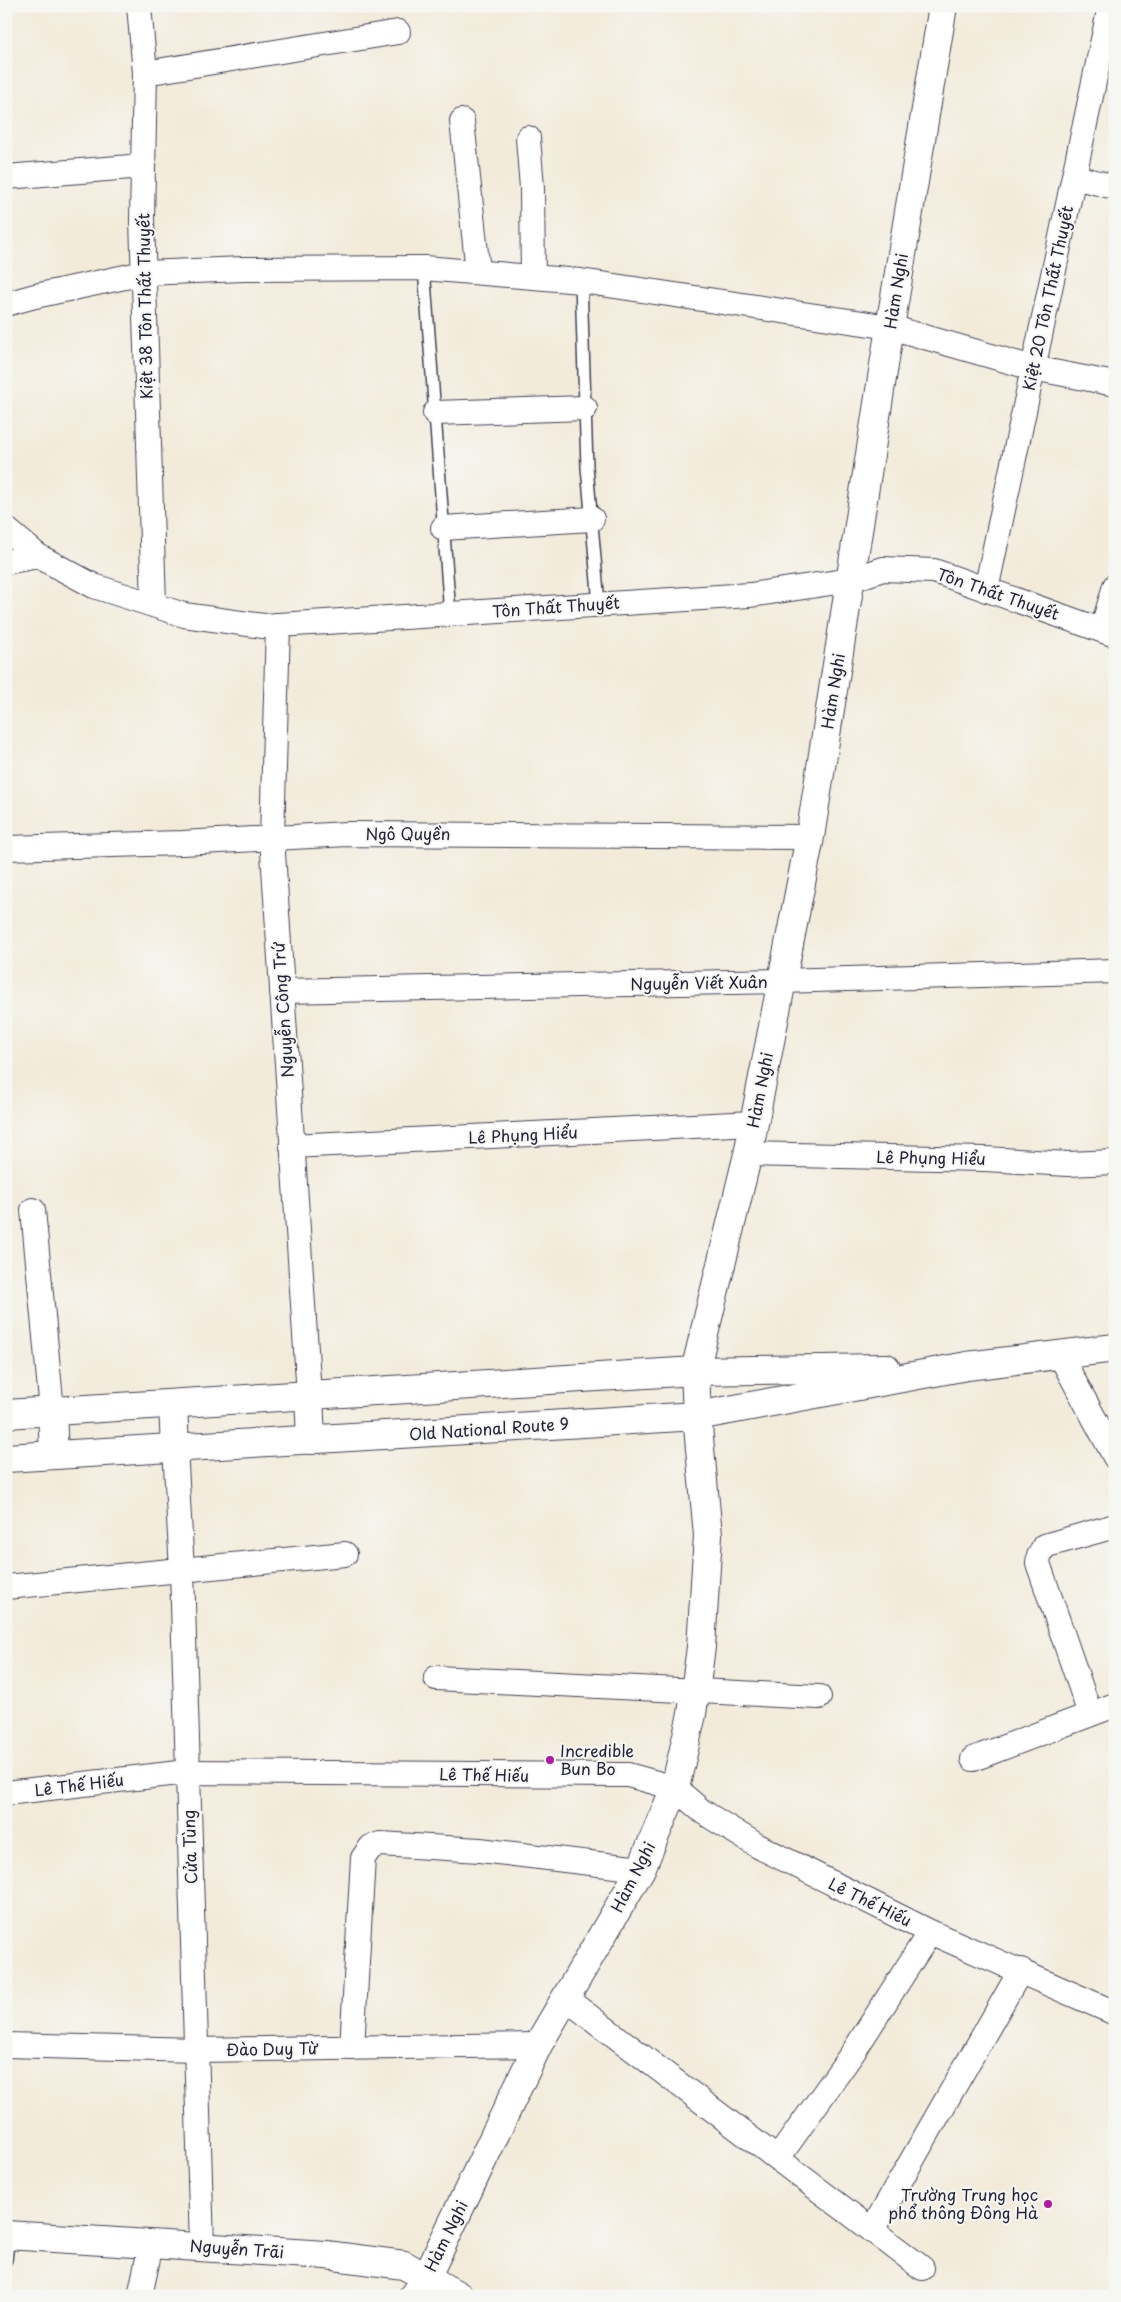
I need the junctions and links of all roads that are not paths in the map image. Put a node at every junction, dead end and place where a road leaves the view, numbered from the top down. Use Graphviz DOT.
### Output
graph roads {
  1 [pos="139,6"];
  2 [pos="943,6"];
  3 [pos="1110,13"];
  4 [pos="398,32"];
  5 [pos="145,73"];
  6 [pos="462,121"];
  7 [pos="528,138"];
  8 [pos="143,166"];
  9 [pos="6,177"];
  10 [pos="1074,177"];
  11 [pos="1115,187"];
  12 [pos="424,268"];
  13 [pos="478,272"];
  14 [pos="144,273"];
  15 [pos="533,277"];
  16 [pos="581,281"];
  17 [pos="6,304"];
  18 [pos="890,327"];
  19 [pos="1033,368"];
  20 [pos="1115,384"];
  21 [pos="585,408"];
  22 [pos="434,413"];
  23 [pos="592,519"];
  24 [pos="6,528"];
  25 [pos="443,528"];
  26 [pos="38,556"];
  27 [pos="6,562"];
  28 [pos="851,580"];
  29 [pos="1115,586"];
  30 [pos="986,590"];
  31 [pos="599,604"];
  32 [pos="154,605"];
  33 [pos="450,614"];
  34 [pos="278,625"];
  35 [pos="1108,632"];
  36 [pos="810,837"];
  37 [pos="272,838"];
  38 [pos="6,848"];
  39 [pos="1115,971"];
  40 [pos="782,981"];
  41 [pos="282,991"];
  42 [pos="753,1123"];
  43 [pos="292,1146"];
  44 [pos="748,1154"];
  45 [pos="1115,1162"];
  46 [pos="33,1210"];
  47 [pos="1115,1348"];
  48 [pos="1060,1355"];
  49 [pos="967,1366"];
  50 [pos="695,1371"];
  51 [pos="309,1395"];
  52 [pos="173,1404"];
  53 [pos="52,1411"];
  54 [pos="6,1414"];
  55 [pos="697,1416"];
  56 [pos="311,1440"];
  57 [pos="175,1448"];
  58 [pos="54,1456"];
  59 [pos="1115,1457"];
  60 [pos="6,1458"];
  61 [pos="1115,1526"];
  62 [pos="345,1554"];
  63 [pos="182,1570"];
  64 [pos="6,1587"];
  65 [pos="436,1678"];
  66 [pos="695,1691"];
  67 [pos="819,1697"];
  68 [pos="1115,1705"];
  69 [pos="1090,1714"];
  70 [pos="973,1759"];
  71 [pos="187,1772"];
  72 [pos="675,1788"];
  73 [pos="6,1793"];
  74 [pos="641,1869"];
  75 [pos="930,1932"];
  76 [pos="1021,1970"];
  77 [pos="565,1998"];
  78 [pos="1115,2013"];
  79 [pos="6,2045"];
  80 [pos="538,2045"];
  81 [pos="352,2048"];
  82 [pos="196,2050"];
  83 [pos="778,2158"];
  84 [pos="872,2230"];
  85 [pos="7,2243"];
  86 [pos="151,2244"];
  87 [pos="202,2247"];
  88 [pos="922,2268"];
  89 [pos="420,2287"];
  90 [pos="140,2296"];
  91 [pos="459,2296"];
  1 -- 5 [label="street, Kiệt 38 Tôn Thất Thuyết"];
  2 -- 18 [label="street, Hàm Nghi"];
  3 -- 10 [label="street, Kiệt 20 Tôn Thất Thuyết"];
  4 -- 5 [label="street"];
  5 -- 8 [label="street, Kiệt 38 Tôn Thất Thuyết"];
  6 -- 13 [label="street"];
  7 -- 15 [label="street"];
  8 -- 9 [label="street"];
  8 -- 14 [label="street, Kiệt 38 Tôn Thất Thuyết"];
  10 -- 11 [label="street"];
  10 -- 19 [label="street, Kiệt 20 Tôn Thất Thuyết"];
  12 -- 13 [label="street"];
  12 -- 14 [label="street"];
  12 -- 22 [label="lane"];
  13 -- 15 [label="street"];
  14 -- 17 [label="street"];
  14 -- 32 [label="street, Kiệt 38 Tôn Thất Thuyết"];
  15 -- 16 [label="street"];
  16 -- 18 [label="street"];
  16 -- 21 [label="lane"];
  18 -- 19 [label="street"];
  18 -- 28 [label="street, Hàm Nghi"];
  19 -- 20 [label="street"];
  19 -- 30 [label="street, Kiệt 20 Tôn Thất Thuyết"];
  21 -- 22 [label="street"];
  21 -- 23 [label="lane"];
  22 -- 25 [label="lane"];
  23 -- 25 [label="street"];
  23 -- 31 [label="lane"];
  24 -- 26 [label="street, Tôn Thất Thuyết"];
  25 -- 33 [label="lane"];
  26 -- 27 [label="street"];
  26 -- 32 [label="street, Tôn Thất Thuyết"];
  28 -- 30 [label="street, Tôn Thất Thuyết"];
  28 -- 31 [label="street, Tôn Thất Thuyết"];
  28 -- 36 [label="street, Hàm Nghi"];
  29 -- 35 [label="street"];
  30 -- 35 [label="street, Tôn Thất Thuyết"];
  31 -- 33 [label="street, Tôn Thất Thuyết"];
  32 -- 34 [label="street, Tôn Thất Thuyết"];
  33 -- 34 [label="street, Tôn Thất Thuyết"];
  34 -- 37 [label="street, Nguyễn Công Trứ"];
  36 -- 37 [label="street, Ngô Quyền"];
  36 -- 40 [label="street, Hàm Nghi"];
  37 -- 38 [label="street, Ngô Quyền"];
  37 -- 41 [label="street, Nguyễn Công Trứ"];
  39 -- 40 [label="street, Nguyễn Viết Xuân"];
  40 -- 41 [label="street, Nguyễn Viết Xuân"];
  40 -- 42 [label="street, Hàm Nghi"];
  41 -- 43 [label="street, Nguyễn Công Trứ"];
  42 -- 43 [label="street, Lê Phụng Hiểu"];
  42 -- 44 [label="street, Hàm Nghi"];
  43 -- 51 [label="street, Nguyễn Công Trứ"];
  44 -- 45 [label="street, Lê Phụng Hiểu"];
  44 -- 50 [label="street, Hàm Nghi"];
  46 -- 53 [label="street"];
  47 -- 48 [label="street, Old National Route 9"];
  48 -- 49 [label="street, Old National Route 9"];
  48 -- 59 [label="street"];
  49 -- 50 [label="street, Old National Route 9"];
  49 -- 55 [label="street, Old National Route 9"];
  50 -- 51 [label="street, Old National Route 9"];
  50 -- 55 [label="street, Hàm Nghi"];
  51 -- 52 [label="street, Old National Route 9"];
  51 -- 56 [label="street"];
  52 -- 53 [label="street, Old National Route 9"];
  52 -- 57 [label="street"];
  53 -- 54 [label="street, Old National Route 9"];
  53 -- 58 [label="street"];
  55 -- 56 [label="street, Old National Route 9"];
  55 -- 66 [label="street, Hàm Nghi"];
  56 -- 57 [label="street, Old National Route 9"];
  57 -- 58 [label="street, Old National Route 9"];
  57 -- 63 [label="street, Cửa Tùng"];
  58 -- 60 [label="street, Old National Route 9"];
  61 -- 69 [label="street"];
  62 -- 63 [label="street"];
  63 -- 64 [label="street"];
  63 -- 71 [label="street, Cửa Tùng"];
  65 -- 66 [label="street"];
  66 -- 67 [label="street"];
  66 -- 72 [label="street, Hàm Nghi"];
  68 -- 69 [label="street"];
  69 -- 70 [label="street"];
  71 -- 72 [label="street, Lê Thế Hiếu"];
  71 -- 73 [label="street, Lê Thế Hiếu"];
  71 -- 82 [label="street, Cửa Tùng"];
  72 -- 74 [label="street, Hàm Nghi"];
  72 -- 75 [label="street, Lê Thế Hiếu"];
  74 -- 77 [label="street, Hàm Nghi"];
  74 -- 81 [label="street"];
  75 -- 76 [label="street, Lê Thế Hiếu"];
  75 -- 83 [label="street"];
  76 -- 78 [label="street, Lê Thế Hiếu"];
  76 -- 84 [label="street"];
  77 -- 80 [label="street, Hàm Nghi"];
  77 -- 83 [label="street"];
  79 -- 82 [label="street, Đào Duy Từ"];
  80 -- 81 [label="street, Đào Duy Từ"];
  80 -- 89 [label="street, Hàm Nghi"];
  81 -- 82 [label="street, Đào Duy Từ"];
  82 -- 87 [label="street, Cửa Tùng"];
  83 -- 84 [label="street"];
  84 -- 88 [label="street"];
  85 -- 86 [label="street, Nguyễn Trãi"];
  86 -- 87 [label="street, Nguyễn Trãi"];
  86 -- 90 [label="street"];
  87 -- 89 [label="street, Nguyễn Trãi"];
  89 -- 91 [label="street, Nguyễn Trãi"];
}
